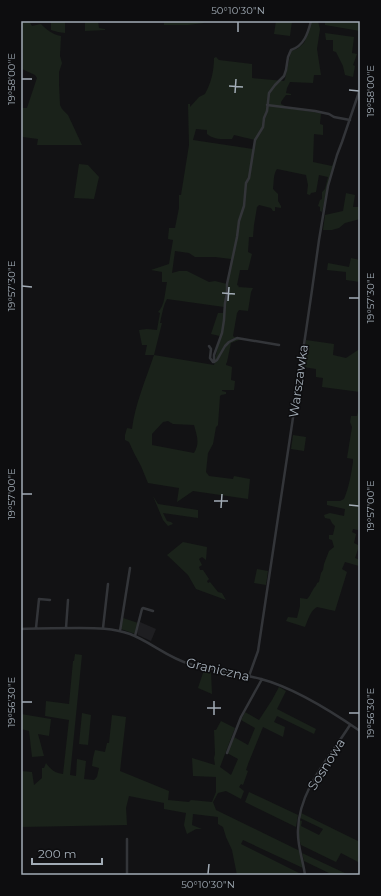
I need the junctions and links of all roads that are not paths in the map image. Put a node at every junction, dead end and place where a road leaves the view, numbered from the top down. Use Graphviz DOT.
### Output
graph roads {
  1 [pos="311,21"];
  2 [pos="21,53"];
  3 [pos="21,63"];
  4 [pos="360,90"];
  5 [pos="267,105"];
  6 [pos="350,120"];
  7 [pos="279,344"];
  8 [pos="209,346"];
  9 [pos="214,362"];
  10 [pos="130,568"];
  11 [pos="108,584"];
  12 [pos="50,600"];
  13 [pos="68,600"];
  14 [pos="153,611"];
  15 [pos="36,628"];
  16 [pos="66,628"];
  17 [pos="103,628"];
  18 [pos="21,629"];
  19 [pos="120,631"];
  20 [pos="135,636"];
  21 [pos="249,676"];
  22 [pos="262,679"];
  23 [pos="350,725"];
  24 [pos="360,732"];
  25 [pos="227,753"];
  26 [pos="128,839"];
  27 [pos="127,875"];
  28 [pos="305,875"];
  1 -- 5 [label="street"];
  2 -- 3 [label="street"];
  4 -- 6 [label="street, Warszawka"];
  5 -- 6 [label="street"];
  5 -- 9 [label="street"];
  6 -- 21 [label="street, Warszawka"];
  7 -- 9 [label="street"];
  8 -- 9 [label="street"];
  10 -- 19 [label="street"];
  11 -- 17 [label="street"];
  12 -- 15 [label="street"];
  13 -- 16 [label="street"];
  14 -- 20 [label="street"];
  15 -- 16 [label="street, Graniczna"];
  15 -- 18 [label="street, Graniczna"];
  16 -- 17 [label="street, Graniczna"];
  17 -- 19 [label="street, Graniczna"];
  19 -- 20 [label="street, Graniczna"];
  20 -- 21 [label="street, Graniczna"];
  21 -- 22 [label="street, Graniczna"];
  22 -- 23 [label="street, Graniczna"];
  22 -- 25 [label="street"];
  23 -- 24 [label="street, Graniczna"];
  23 -- 28 [label="street, Sosnowa"];
  26 -- 27 [label="street"];
}
